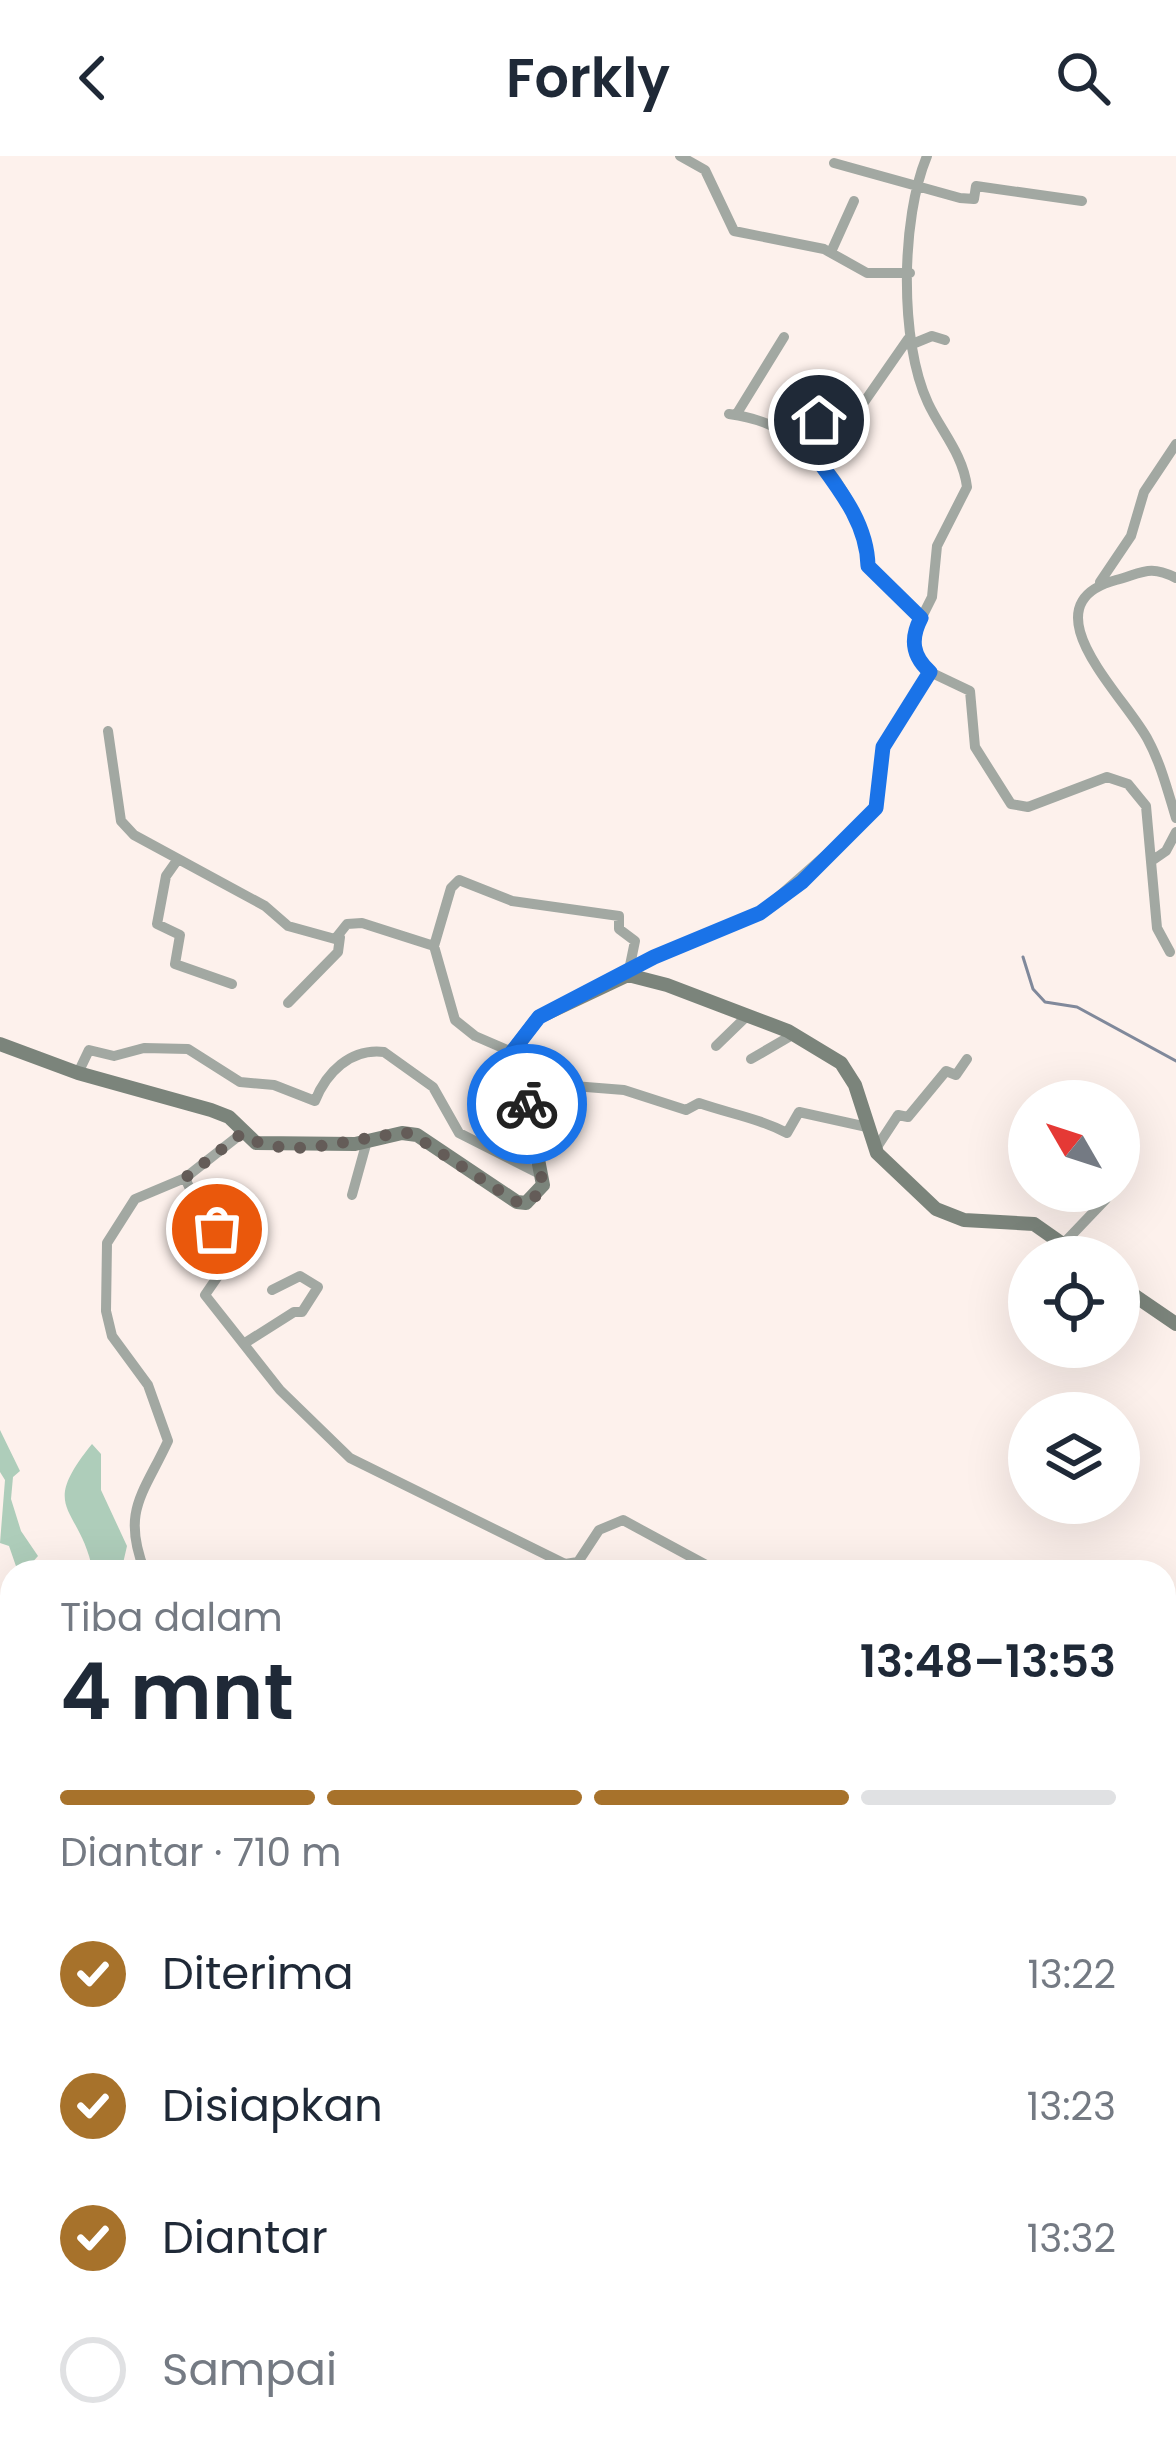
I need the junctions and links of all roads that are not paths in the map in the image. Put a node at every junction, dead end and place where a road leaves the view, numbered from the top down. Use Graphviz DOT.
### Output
graph roads {
  1 [pos="680,156"];
  2 [pos="927,156"];
  3 [pos="834,163"];
  4 [pos="914,185"];
  5 [pos="854,201"];
  6 [pos="1082,201"];
  7 [pos="831,252"];
  8 [pos="910,273"];
  9 [pos="784,337"];
  10 [pos="945,340"];
  11 [pos="909,342"];
  12 [pos="803,439"];
  13 [pos="1176,444"];
  14 [pos="1176,578"];
  15 [pos="1100,582"];
  16 [pos="921,618"];
  17 [pos="930,672"];
  18 [pos="108,731"];
  19 [pos="1176,818"];
  20 [pos="1176,832"];
  21 [pos="178,859"];
  22 [pos="1153,860"];
  23 [pos="340,937"];
  24 [pos="434,946"];
  25 [pos="1170,952"];
  26 [pos="628,975"];
  27 [pos="232,984"];
  28 [pos="288,1003"];
  29 [pos="747,1016"];
  30 [pos="794,1034"];
  31 [pos="0,1044"];
  32 [pos="716,1046"];
  33 [pos="512,1052"];
  34 [pos="751,1059"];
  35 [pos="967,1059"];
  36 [pos="78,1073"];
  37 [pos="523,1082"];
  38 [pos="867,1127"];
  39 [pos="241,1134"];
  40 [pos="367,1142"];
  41 [pos="875,1150"];
  42 [pos="542,1174"];
  43 [pos="185,1178"];
  44 [pos="352,1195"];
  45 [pos="1094,1212"];
  46 [pos="1053,1236"];
  47 [pos="1071,1236"];
  48 [pos="272,1290"];
  49 [pos="1140,1299"];
  50 [pos="1176,1324"];
  51 [pos="245,1343"];
  52 [pos="141,1560"];
  53 [pos="557,1560"];
  54 [pos="579,1560"];
  55 [pos="696,1560"];
  1 -- 7 [label="street"];
  2 -- 4 [label="street"];
  3 -- 4 [label="street"];
  4 -- 6 [label="street"];
  4 -- 8 [label="street"];
  5 -- 7 [label="street"];
  7 -- 8 [label="street"];
  8 -- 11 [label="street"];
  9 -- 12 [label="street"];
  10 -- 11 [label="street"];
  11 -- 12 [label="street"];
  11 -- 16 [label="street"];
  12 -- 16 [label="street"];
  13 -- 15 [label="street"];
  14 -- 15 [label="street"];
  15 -- 19 [label="street"];
  16 -- 17 [label="street"];
  17 -- 22 [label="street"];
  17 -- 26 [label="street"];
  18 -- 21 [label="street"];
  20 -- 22 [label="street"];
  21 -- 23 [label="street"];
  21 -- 27 [label="street"];
  22 -- 25 [label="street"];
  23 -- 24 [label="street"];
  23 -- 28 [label="street"];
  24 -- 26 [label="street"];
  24 -- 33 [label="street"];
  26 -- 29 [label="main road"];
  26 -- 33 [label="main road"];
  29 -- 30 [label="main road"];
  29 -- 32 [label="street"];
  30 -- 34 [label="street"];
  30 -- 38 [label="main road"];
  31 -- 36 [label="main road"];
  33 -- 37 [label="main road"];
  35 -- 41 [label="street"];
  36 -- 39 [label="main road"];
  36 -- 42 [label="street"];
  37 -- 38 [label="street"];
  37 -- 42 [label="main road"];
  38 -- 41 [label="main road"];
  39 -- 40 [label="main road"];
  39 -- 43 [label="street"];
  40 -- 42 [label="main road"];
  40 -- 44 [label="street"];
  41 -- 46 [label="main road"];
  43 -- 51 [label="street"];
  43 -- 52 [label="street"];
  45 -- 47 [label="street"];
  48 -- 51 [label="street"];
  49 -- 50 [label="main road"];
  51 -- 53 [label="street"];
  54 -- 55 [label="street"];
}
